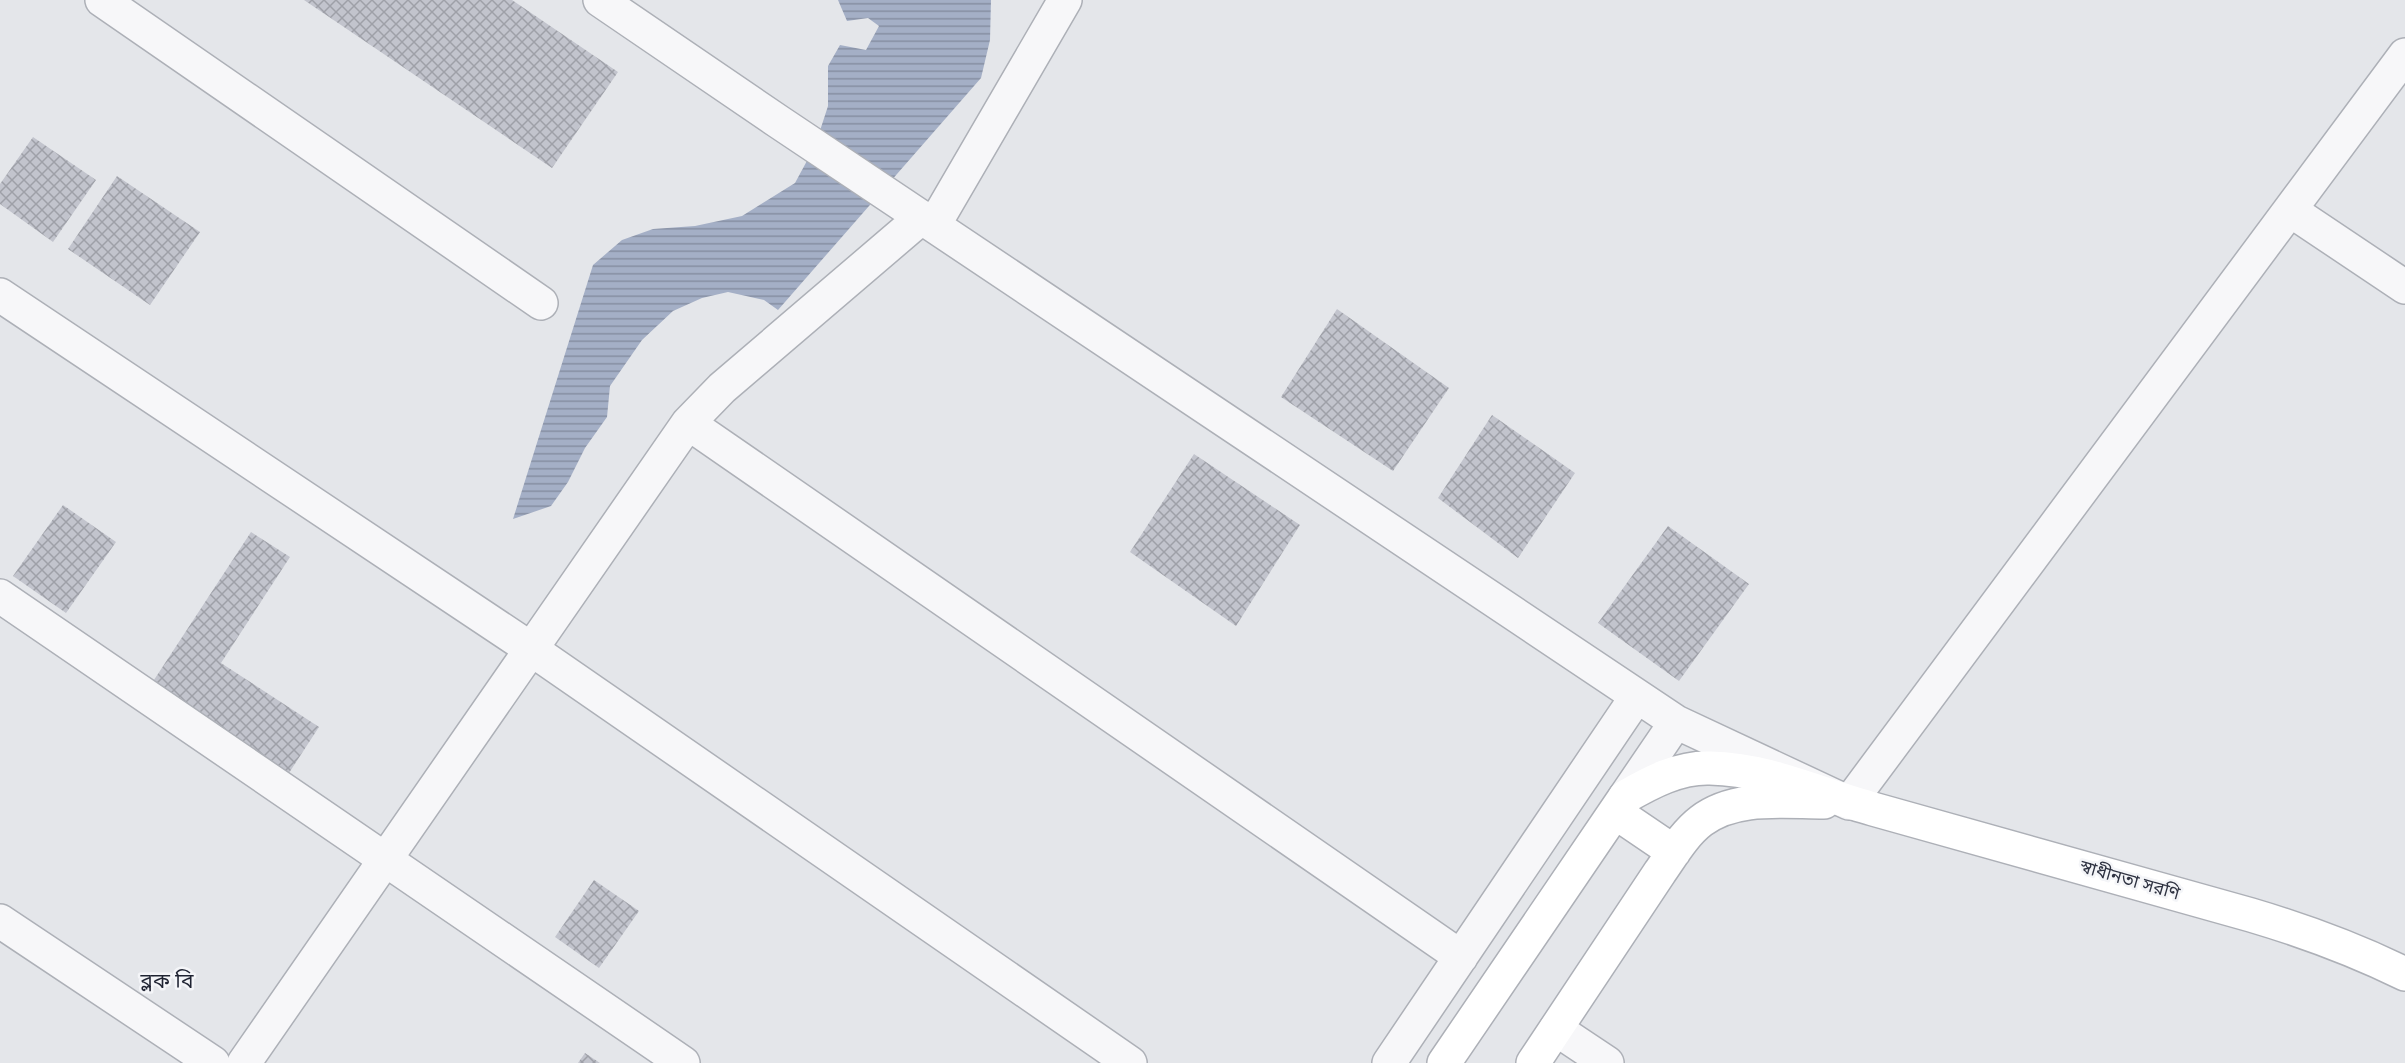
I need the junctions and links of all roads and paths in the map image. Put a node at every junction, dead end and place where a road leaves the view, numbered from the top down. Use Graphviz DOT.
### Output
graph roads {
  1 [pos="102,0"];
  2 [pos="600,0"];
  3 [pos="1065,0"];
  4 [pos="2405,55"];
  5 [pos="2290,210"];
  6 [pos="922,217"];
  7 [pos="2405,287"];
  8 [pos="0,295"];
  9 [pos="541,303"];
  10 [pos="688,423"];
  11 [pos="0,596"];
  12 [pos="531,649"];
  13 [pos="1637,696"];
  14 [pos="1676,722"];
  15 [pos="1849,803"];
  16 [pos="1620,805"];
  17 [pos="1674,852"];
  18 [pos="385,859"];
  19 [pos="0,921"];
  20 [pos="1461,957"];
  21 [pos="2405,974"];
  22 [pos="1556,1029"];
  23 [pos="213,1063"];
  24 [pos="244,1063"];
  25 [pos="683,1063"];
  26 [pos="1130,1063"];
  27 [pos="1389,1063"];
  28 [pos="1444,1063"];
  29 [pos="1533,1063"];
  30 [pos="1607,1063"];
  1 -- 9 [label="street"];
  2 -- 6 [label="street"];
  3 -- 6 [label="street"];
  4 -- 5 [label="street"];
  5 -- 7 [label="street"];
  5 -- 15 [label="street"];
  6 -- 10 [label="street"];
  6 -- 13 [label="street"];
  8 -- 12 [label="street"];
  10 -- 12 [label="street"];
  10 -- 20 [label="street"];
  11 -- 18 [label="street"];
  12 -- 18 [label="street"];
  12 -- 26 [label="street"];
  13 -- 14 [label="street"];
  13 -- 20 [label="street"];
  14 -- 15 [label="street"];
  14 -- 16 [label="street"];
  15 -- 16 [label="street"];
  15 -- 17 [label="street"];
  15 -- 21 [label="street, স্বাধীনতা সরণি"];
  16 -- 17 [label="street"];
  16 -- 28 [label="street"];
  17 -- 22 [label="street"];
  18 -- 24 [label="street"];
  18 -- 25 [label="street"];
  19 -- 23 [label="street"];
  20 -- 27 [label="street"];
  22 -- 29 [label="street"];
  22 -- 30 [label="street"];
}
